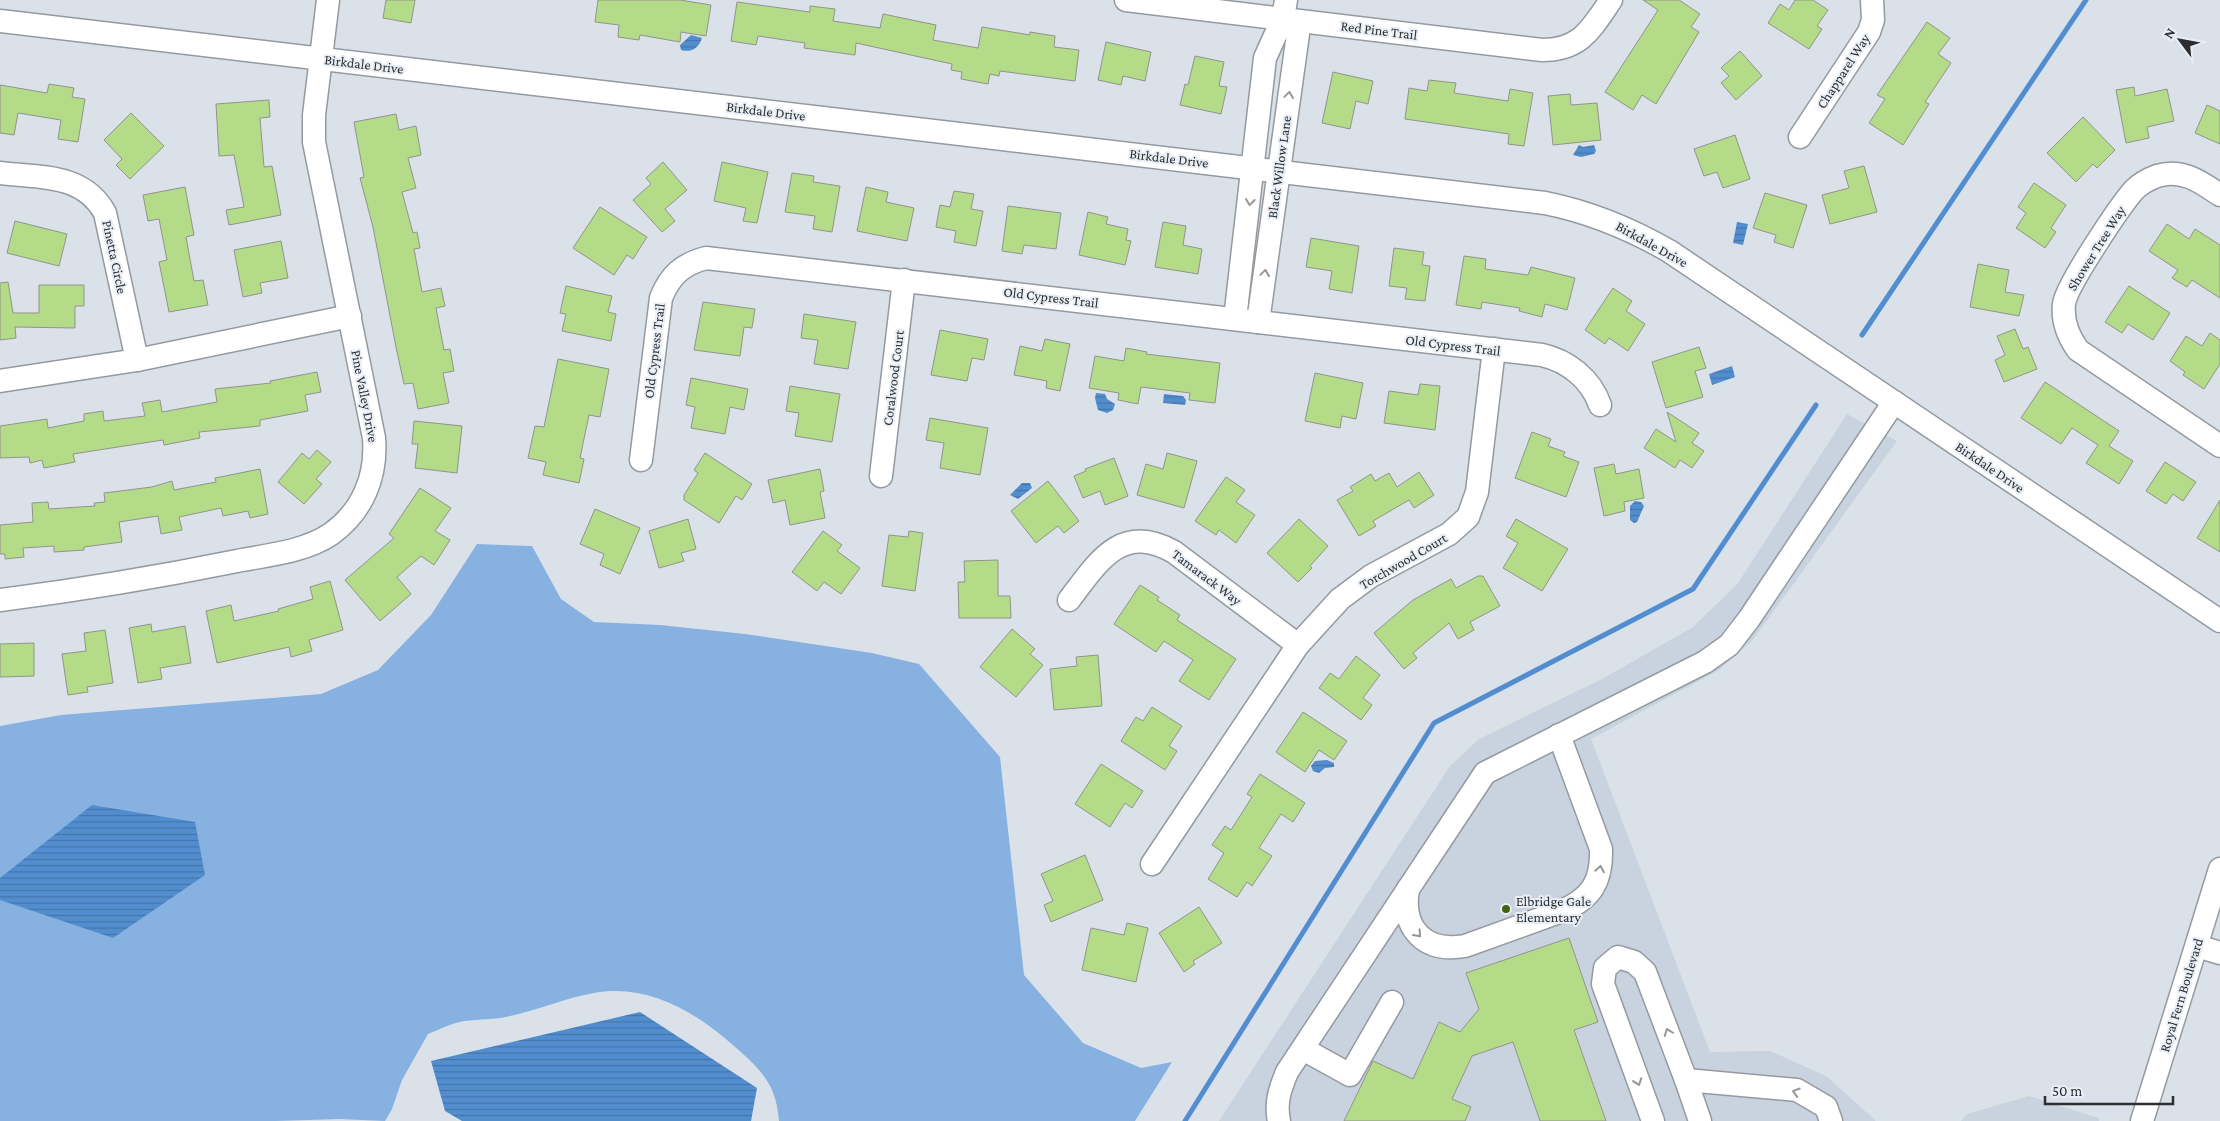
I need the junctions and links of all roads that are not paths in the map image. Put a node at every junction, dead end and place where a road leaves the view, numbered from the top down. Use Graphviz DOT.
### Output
graph roads {
  1 [pos="328,0"];
  2 [pos="1126,0"];
  3 [pos="1611,0"];
  4 [pos="1872,0"];
  5 [pos="1284,9"];
  6 [pos="0,21"];
  7 [pos="321,59"];
  8 [pos="1800,137"];
  9 [pos="1254,168"];
  10 [pos="1278,172"];
  11 [pos="0,173"];
  12 [pos="2220,195"];
  13 [pos="904,280"];
  14 [pos="350,316"];
  15 [pos="1235,319"];
  16 [pos="1258,322"];
  17 [pos="1494,349"];
  18 [pos="137,360"];
  19 [pos="0,381"];
  20 [pos="1894,402"];
  21 [pos="1600,405"];
  22 [pos="2220,446"];
  23 [pos="641,460"];
  24 [pos="881,476"];
  25 [pos="0,600"];
  26 [pos="1069,600"];
  27 [pos="2211,615"];
  28 [pos="2220,638"];
  29 [pos="1298,645"];
  30 [pos="1559,735"];
  31 [pos="1152,864"];
  32 [pos="2220,869"];
  33 [pos="1408,889"];
  34 [pos="2197,946"];
  35 [pos="2220,953"];
  36 [pos="1392,1002"];
  37 [pos="1303,1049"];
  38 [pos="1686,1080"];
  39 [pos="1279,1121"];
  40 [pos="1652,1121"];
  41 [pos="1700,1121"];
  42 [pos="1831,1121"];
  43 [pos="2142,1121"];
  1 -- 7 [label="street, Pine Valley Drive"];
  2 -- 5 [label="street, Red Pine Trail"];
  3 -- 5 [label="street, Red Pine Trail"];
  4 -- 8 [label="street, Chapparel Way"];
  5 -- 9 [label="street, Black Willow Lane"];
  10 -- 5 [label="street, Black Willow Lane, one-way"];
  6 -- 7 [label="street, Birkdale Drive"];
  7 -- 9 [label="street, Birkdale Drive"];
  7 -- 14 [label="street, Pine Valley Drive"];
  9 -- 10 [label="street, Birkdale Drive"];
  9 -- 15 [label="street, Black Willow Lane, one-way"];
  16 -- 10 [label="street, Black Willow Lane, one-way"];
  10 -- 20 [label="street, Birkdale Drive"];
  11 -- 18 [label="street, Pinetta Circle"];
  12 -- 22 [label="street, Shower Tree Way"];
  13 -- 15 [label="street, Old Cypress Trail"];
  13 -- 23 [label="street, Old Cypress Trail"];
  13 -- 24 [label="street, Coralwood Court"];
  14 -- 18 [label="street"];
  14 -- 25 [label="street, Pine Valley Drive"];
  15 -- 16 [label="street, Old Cypress Trail"];
  16 -- 17 [label="street, Old Cypress Trail"];
  17 -- 21 [label="street, Old Cypress Trail"];
  17 -- 29 [label="street, Torchwood Court"];
  18 -- 19 [label="street"];
  20 -- 27 [label="street, Birkdale Drive"];
  20 -- 30 [label="street"];
  26 -- 29 [label="street, Tamarack Way"];
  27 -- 28 [label="street"];
  29 -- 31 [label="street, Torchwood Court"];
  30 -- 33 [label="street"];
  33 -- 30 [label="street, one-way"];
  32 -- 34 [label="street, Royal Fern Boulevard"];
  33 -- 37 [label="street"];
  34 -- 35 [label="street"];
  34 -- 43 [label="street, Royal Fern Boulevard"];
  36 -- 37 [label="street"];
  37 -- 39 [label="street"];
  38 -- 40 [label="street, one-way"];
  38 -- 41 [label="street"];
  42 -- 38 [label="street, one-way"];
}
